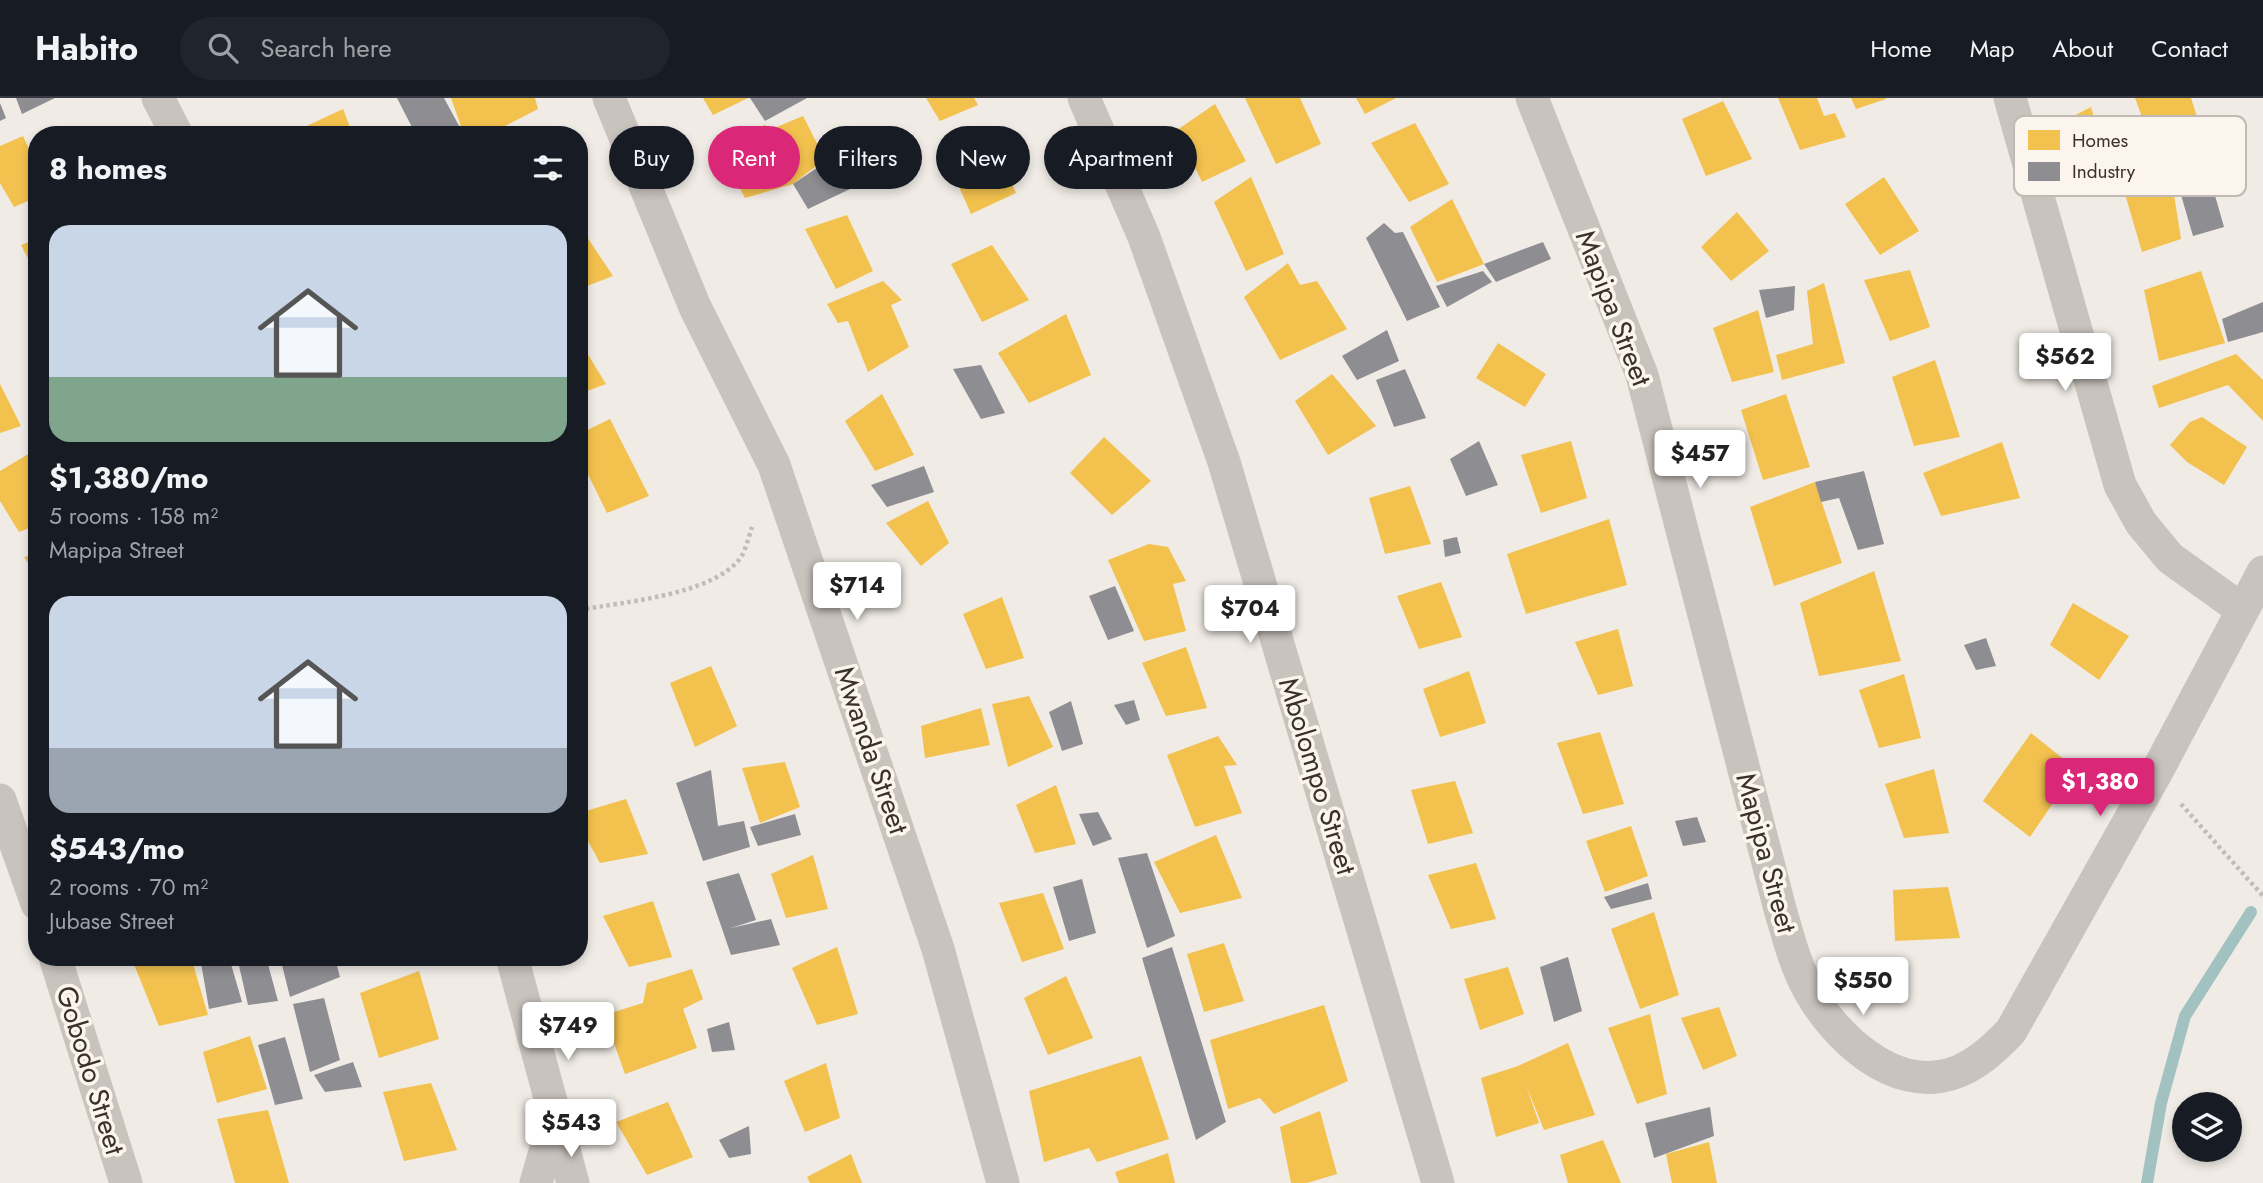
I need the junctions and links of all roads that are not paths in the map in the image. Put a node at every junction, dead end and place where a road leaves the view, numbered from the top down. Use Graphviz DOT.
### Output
graph roads {
  1 [pos="158,98"];
  2 [pos="608,98"];
  3 [pos="1084,98"];
  4 [pos="1532,98"];
  5 [pos="2010,98"];
  6 [pos="2015,116"];
  7 [pos="172,126"];
  8 [pos="2038,196"];
  9 [pos="2263,572"];
  10 [pos="2241,609"];
  11 [pos="0,800"];
  12 [pos="28,879"];
  13 [pos="58,966"];
  14 [pos="514,966"];
  15 [pos="554,1120"];
  16 [pos="125,1183"];
  17 [pos="536,1183"];
  18 [pos="573,1183"];
  19 [pos="1003,1183"];
  20 [pos="1438,1183"];
  1 -- 7 [label="street"];
  2 -- 19 [label="street, Mwanda Street"];
  3 -- 20 [label="street, Mbolompo Street"];
  4 -- 10 [label="street, Mapipa Street"];
  5 -- 6 [label="street"];
  8 -- 10 [label="street"];
  9 -- 10 [label="street, Mapipa Street"];
  11 -- 12 [label="street"];
  13 -- 16 [label="street, Gobodo Street"];
  14 -- 15 [label="street"];
  15 -- 17 [label="street"];
  15 -- 18 [label="street"];
}
